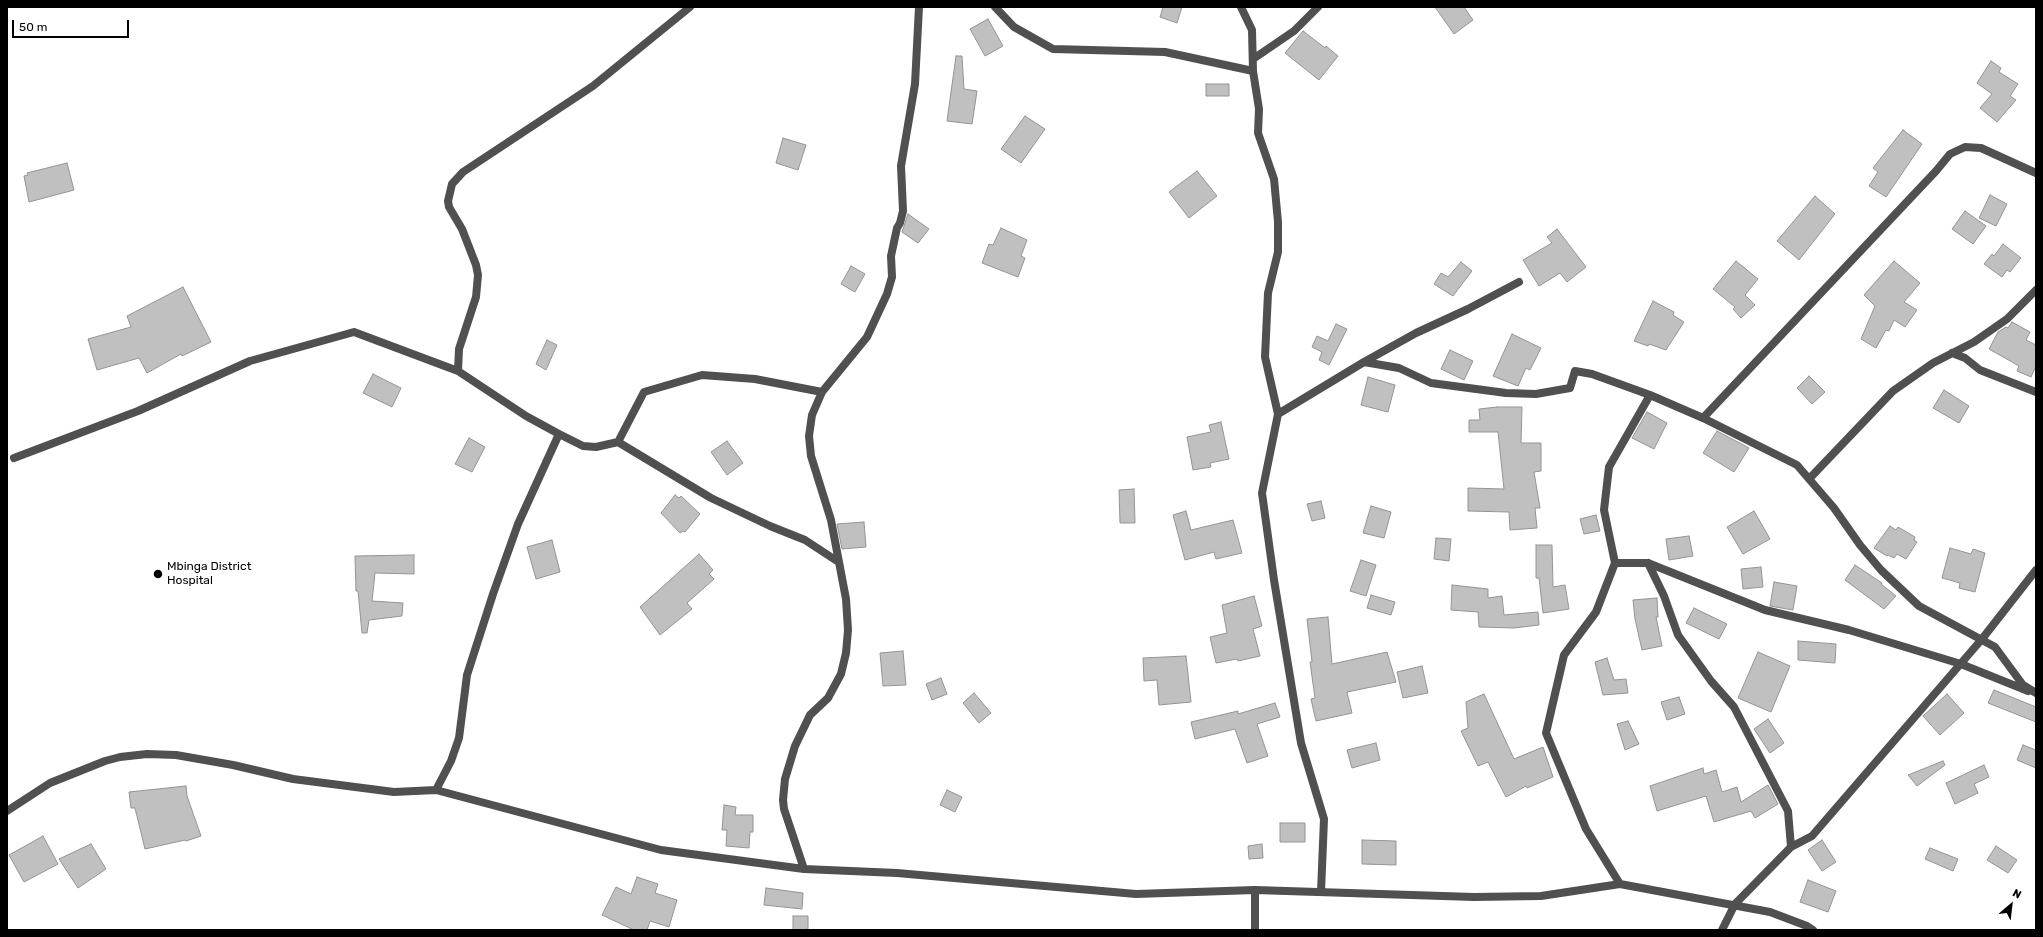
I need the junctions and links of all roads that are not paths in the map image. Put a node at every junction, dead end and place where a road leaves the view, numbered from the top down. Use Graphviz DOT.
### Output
graph roads {
  1 [pos="690,7"];
  2 [pos="919,7"];
  3 [pos="995,7"];
  4 [pos="1241,7"];
  5 [pos="1318,7"];
  6 [pos="1253,59"];
  7 [pos="1253,71"];
  8 [pos="2036,173"];
  9 [pos="1518,282"];
  10 [pos="2036,290"];
  11 [pos="1952,353"];
  12 [pos="1364,362"];
  13 [pos="458,371"];
  14 [pos="822,392"];
  15 [pos="2036,392"];
  16 [pos="1650,395"];
  17 [pos="1278,414"];
  18 [pos="1703,418"];
  19 [pos="559,434"];
  20 [pos="618,442"];
  21 [pos="14,458"];
  22 [pos="1809,479"];
  23 [pos="837,561"];
  24 [pos="1615,563"];
  25 [pos="1648,563"];
  26 [pos="2036,570"];
  27 [pos="1982,639"];
  28 [pos="1960,664"];
  29 [pos="2036,693"];
  30 [pos="436,790"];
  31 [pos="7,811"];
  32 [pos="1791,847"];
  33 [pos="804,869"];
  34 [pos="1620,884"];
  35 [pos="1255,890"];
  36 [pos="1321,892"];
  37 [pos="1735,904"];
  38 [pos="1255,930"];
  39 [pos="1722,930"];
  40 [pos="1813,930"];
  1 -- 13 [label="street"];
  2 -- 14 [label="street"];
  3 -- 7 [label="street"];
  4 -- 6 [label="street"];
  5 -- 6 [label="street"];
  6 -- 7 [label="street"];
  7 -- 17 [label="street"];
  8 -- 18 [label="street"];
  9 -- 12 [label="street"];
  10 -- 11 [label="street"];
  11 -- 15 [label="street"];
  11 -- 22 [label="street"];
  12 -- 16 [label="street"];
  12 -- 17 [label="street"];
  13 -- 19 [label="street"];
  13 -- 21 [label="street"];
  14 -- 20 [label="street"];
  14 -- 23 [label="street"];
  16 -- 18 [label="street"];
  16 -- 24 [label="street"];
  17 -- 36 [label="street"];
  18 -- 22 [label="street"];
  19 -- 20 [label="street"];
  19 -- 30 [label="street"];
  20 -- 23 [label="street"];
  22 -- 27 [label="street"];
  23 -- 33 [label="street"];
  24 -- 25 [label="street"];
  24 -- 34 [label="street"];
  25 -- 28 [label="street"];
  25 -- 32 [label="street"];
  26 -- 27 [label="street"];
  27 -- 28 [label="street"];
  27 -- 29 [label="street"];
  28 -- 29 [label="street"];
  28 -- 32 [label="street"];
  30 -- 31 [label="street"];
  30 -- 33 [label="street"];
  32 -- 37 [label="street"];
  33 -- 35 [label="street"];
  34 -- 36 [label="street"];
  34 -- 37 [label="street"];
  35 -- 36 [label="street"];
  35 -- 38 [label="street"];
  37 -- 39 [label="street"];
  37 -- 40 [label="street"];
}
